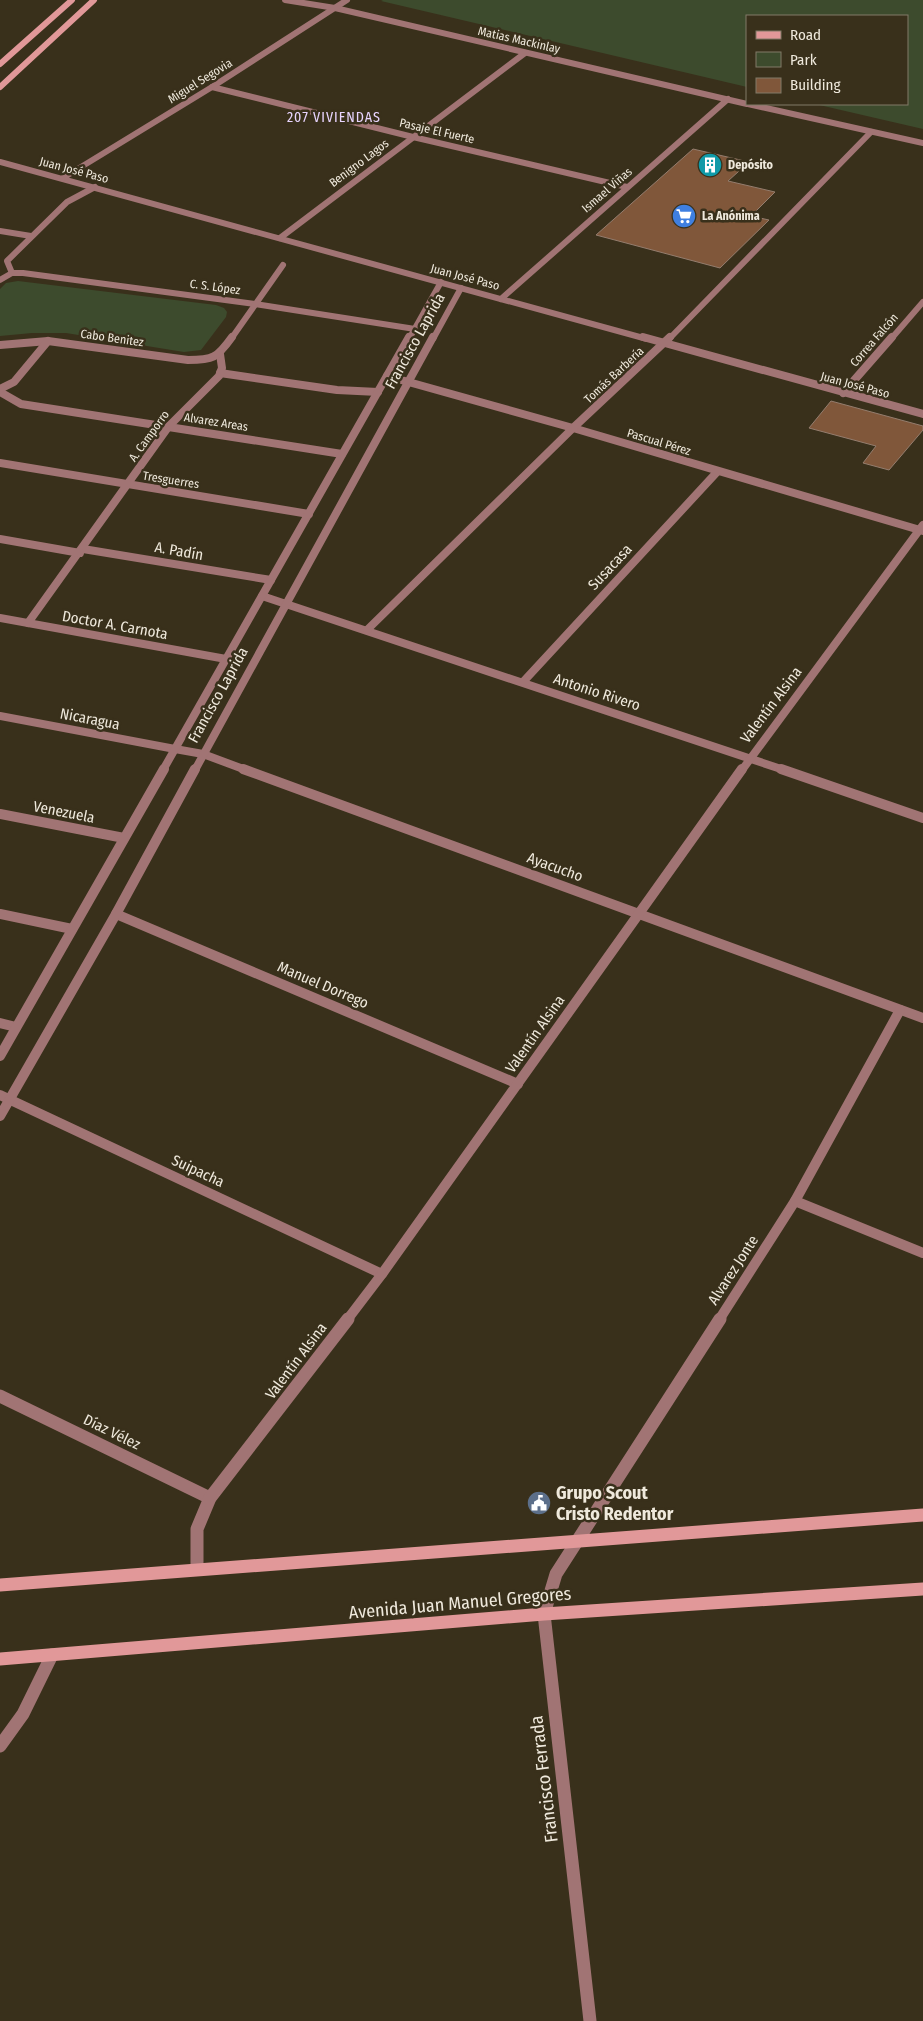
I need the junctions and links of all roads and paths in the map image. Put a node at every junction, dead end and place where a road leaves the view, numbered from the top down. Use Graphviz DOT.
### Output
graph roads {
  1 [pos="72,0"];
  2 [pos="94,0"];
  3 [pos="285,0"];
  4 [pos="348,0"];
  5 [pos="335,8"];
  6 [pos="525,53"];
  7 [pos="0,64"];
  8 [pos="0,87"];
  9 [pos="212,87"];
  10 [pos="728,99"];
  11 [pos="746,104"];
  12 [pos="751,105"];
  13 [pos="871,132"];
  14 [pos="413,137"];
  15 [pos="923,143"];
  16 [pos="0,162"];
  17 [pos="63,178"];
  18 [pos="95,187"];
  19 [pos="627,187"];
  20 [pos="0,231"];
  21 [pos="31,236"];
  22 [pos="280,238"];
  23 [pos="283,265"];
  24 [pos="12,273"];
  25 [pos="0,280"];
  26 [pos="441,282"];
  27 [pos="462,288"];
  28 [pos="501,299"];
  29 [pos="923,302"];
  30 [pos="255,304"];
  31 [pos="415,329"];
  32 [pos="48,341"];
  33 [pos="665,343"];
  34 [pos="0,345"];
  35 [pos="220,354"];
  36 [pos="220,373"];
  37 [pos="387,376"];
  38 [pos="409,382"];
  39 [pos="0,390"];
  40 [pos="378,392"];
  41 [pos="843,393"];
  42 [pos="923,414"];
  43 [pos="169,426"];
  44 [pos="573,428"];
  45 [pos="342,454"];
  46 [pos="0,464"];
  47 [pos="717,472"];
  48 [pos="128,484"];
  49 [pos="309,514"];
  50 [pos="922,529"];
  51 [pos="0,539"];
  52 [pos="81,551"];
  53 [pos="271,580"];
  54 [pos="262,596"];
  55 [pos="285,604"];
  56 [pos="0,618"];
  57 [pos="28,623"];
  58 [pos="367,630"];
  59 [pos="226,659"];
  60 [pos="523,682"];
  61 [pos="0,716"];
  62 [pos="175,749"];
  63 [pos="204,754"];
  64 [pos="750,758"];
  65 [pos="0,814"];
  66 [pos="923,818"];
  67 [pos="124,838"];
  68 [pos="0,914"];
  69 [pos="116,914"];
  70 [pos="638,914"];
  71 [pos="72,929"];
  72 [pos="900,1010"];
  73 [pos="923,1018"];
  74 [pos="0,1024"];
  75 [pos="16,1027"];
  76 [pos="0,1056"];
  77 [pos="518,1084"];
  78 [pos="5,1097"];
  79 [pos="0,1116"];
  80 [pos="796,1201"];
  81 [pos="923,1253"];
  82 [pos="382,1274"];
  83 [pos="0,1396"];
  84 [pos="210,1498"];
  85 [pos="923,1515"];
  86 [pos="578,1540"];
  87 [pos="197,1569"];
  88 [pos="0,1585"];
  89 [pos="923,1590"];
  90 [pos="544,1614"];
  91 [pos="52,1655"];
  92 [pos="0,1659"];
  93 [pos="0,1746"];
  94 [pos="590,2021"];
  1 -- 7 [label="main road"];
  2 -- 8 [label="main road"];
  3 -- 5 [label="street, Matias Mackinlay"];
  4 -- 5 [label="street, Miguel Segovia"];
  5 -- 6 [label="street, Matias Mackinlay"];
  5 -- 9 [label="street, Miguel Segovia"];
  6 -- 10 [label="street, Matias Mackinlay"];
  6 -- 14 [label="street, Benigno Lagos"];
  9 -- 14 [label="street, Pasaje El Fuerte"];
  9 -- 17 [label="street, Miguel Segovia"];
  10 -- 11 [label="street, Matias Mackinlay"];
  10 -- 19 [label="street, Ismael Viñas"];
  12 -- 13 [label="street, Matias Mackinlay"];
  13 -- 15 [label="street, Matias Mackinlay"];
  13 -- 33 [label="street, Tomás Barbería"];
  14 -- 19 [label="street, Pasaje El Fuerte"];
  14 -- 22 [label="street, Benigno Lagos"];
  16 -- 17 [label="street, Juan José Paso"];
  17 -- 18 [label="street, Juan José Paso"];
  18 -- 21 [label="street"];
  18 -- 22 [label="street, Juan José Paso"];
  19 -- 28 [label="street, Ismael Viñas"];
  20 -- 21 [label="street"];
  21 -- 24 [label="street"];
  22 -- 26 [label="street, Juan José Paso"];
  23 -- 30 [label="street"];
  24 -- 25 [label="street"];
  24 -- 30 [label="street, C. S. López"];
  26 -- 27 [label="street, Juan José Paso"];
  26 -- 31 [label="street, Francisco Laprida"];
  27 -- 28 [label="street, Juan José Paso"];
  27 -- 38 [label="street, Francisco Laprida"];
  28 -- 33 [label="street, Juan José Paso"];
  29 -- 41 [label="street, Correa Falcón"];
  30 -- 31 [label="street, C. S. López"];
  30 -- 35 [label="street"];
  31 -- 37 [label="street, Francisco Laprida"];
  32 -- 34 [label="street, Cabo Benitez"];
  32 -- 35 [label="street, Cabo Benitez"];
  32 -- 39 [label="street"];
  33 -- 41 [label="street, Juan José Paso"];
  33 -- 44 [label="street, Tomás Barbería"];
  35 -- 36 [label="street"];
  36 -- 40 [label="street"];
  36 -- 43 [label="street, A. Camporro"];
  37 -- 38 [label="street, Pascual Pérez"];
  37 -- 40 [label="street, Francisco Laprida"];
  38 -- 44 [label="street, Pascual Pérez"];
  38 -- 55 [label="street, Francisco Laprida"];
  39 -- 43 [label="street, Alvarez Areas"];
  40 -- 45 [label="street, Francisco Laprida"];
  41 -- 42 [label="street, Juan José Paso"];
  43 -- 45 [label="street, Alvarez Areas"];
  43 -- 48 [label="street, A. Camporro"];
  44 -- 47 [label="street, Pascual Pérez"];
  44 -- 58 [label="street, Tomás Barbería"];
  45 -- 49 [label="street, Francisco Laprida"];
  46 -- 48 [label="street, Tresguerres"];
  47 -- 50 [label="street, Pascual Pérez"];
  47 -- 60 [label="street, Susacasa"];
  48 -- 49 [label="street, Tresguerres"];
  48 -- 52 [label="street, A. Camporro"];
  49 -- 53 [label="street, Francisco Laprida"];
  50 -- 64 [label="street, Valentín Alsina"];
  51 -- 52 [label="street, A. Padín"];
  52 -- 53 [label="street, A. Padín"];
  52 -- 57 [label="street, A. Camporro"];
  53 -- 54 [label="street, Francisco Laprida"];
  54 -- 55 [label="street, Antonio Rivero"];
  54 -- 59 [label="street, Francisco Laprida"];
  55 -- 58 [label="street, Antonio Rivero"];
  55 -- 63 [label="street, Francisco Laprida"];
  56 -- 57 [label="street, Doctor A. Carnota"];
  57 -- 59 [label="street, Doctor A. Carnota"];
  58 -- 60 [label="street, Antonio Rivero"];
  59 -- 62 [label="street, Francisco Laprida"];
  60 -- 64 [label="street, Antonio Rivero"];
  61 -- 62 [label="street, Nicaragua"];
  62 -- 63 [label="street, Ayacucho"];
  62 -- 67 [label="street, Francisco Laprida"];
  63 -- 69 [label="street, Francisco Laprida"];
  63 -- 70 [label="street, Ayacucho"];
  64 -- 66 [label="street, Antonio Rivero"];
  64 -- 70 [label="street, Valentín Alsina"];
  65 -- 67 [label="street, Venezuela"];
  67 -- 71 [label="street, Francisco Laprida"];
  68 -- 71 [label="street"];
  69 -- 77 [label="street, Manuel Dorrego"];
  69 -- 78 [label="street, Francisco Laprida"];
  70 -- 72 [label="street, Ayacucho"];
  70 -- 77 [label="street, Valentín Alsina"];
  71 -- 75 [label="street, Francisco Laprida"];
  72 -- 73 [label="street, Ayacucho"];
  72 -- 80 [label="street, Alvarez Jonte"];
  74 -- 75 [label="street"];
  75 -- 76 [label="street, Francisco Laprida"];
  77 -- 82 [label="street, Valentín Alsina"];
  78 -- 79 [label="street, Francisco Laprida"];
  78 -- 82 [label="street, Suipacha"];
  80 -- 81 [label="street"];
  80 -- 86 [label="street, Alvarez Jonte"];
  82 -- 84 [label="street, Valentín Alsina"];
  83 -- 84 [label="street, Díaz Vélez"];
  84 -- 87 [label="street, Valentín Alsina"];
  85 -- 86 [label="main road"];
  86 -- 87 [label="main road"];
  86 -- 90 [label="street, Francisco Ferrada"];
  87 -- 88 [label="main road"];
  89 -- 90 [label="main road, Avenida Juan Manuel Gregores"];
  90 -- 91 [label="main road, Avenida Juan Manuel Gregores"];
  90 -- 94 [label="street, Francisco Ferrada"];
  91 -- 92 [label="main road, Avenida Juan Manuel Gregores"];
  91 -- 93 [label="street"];
}
